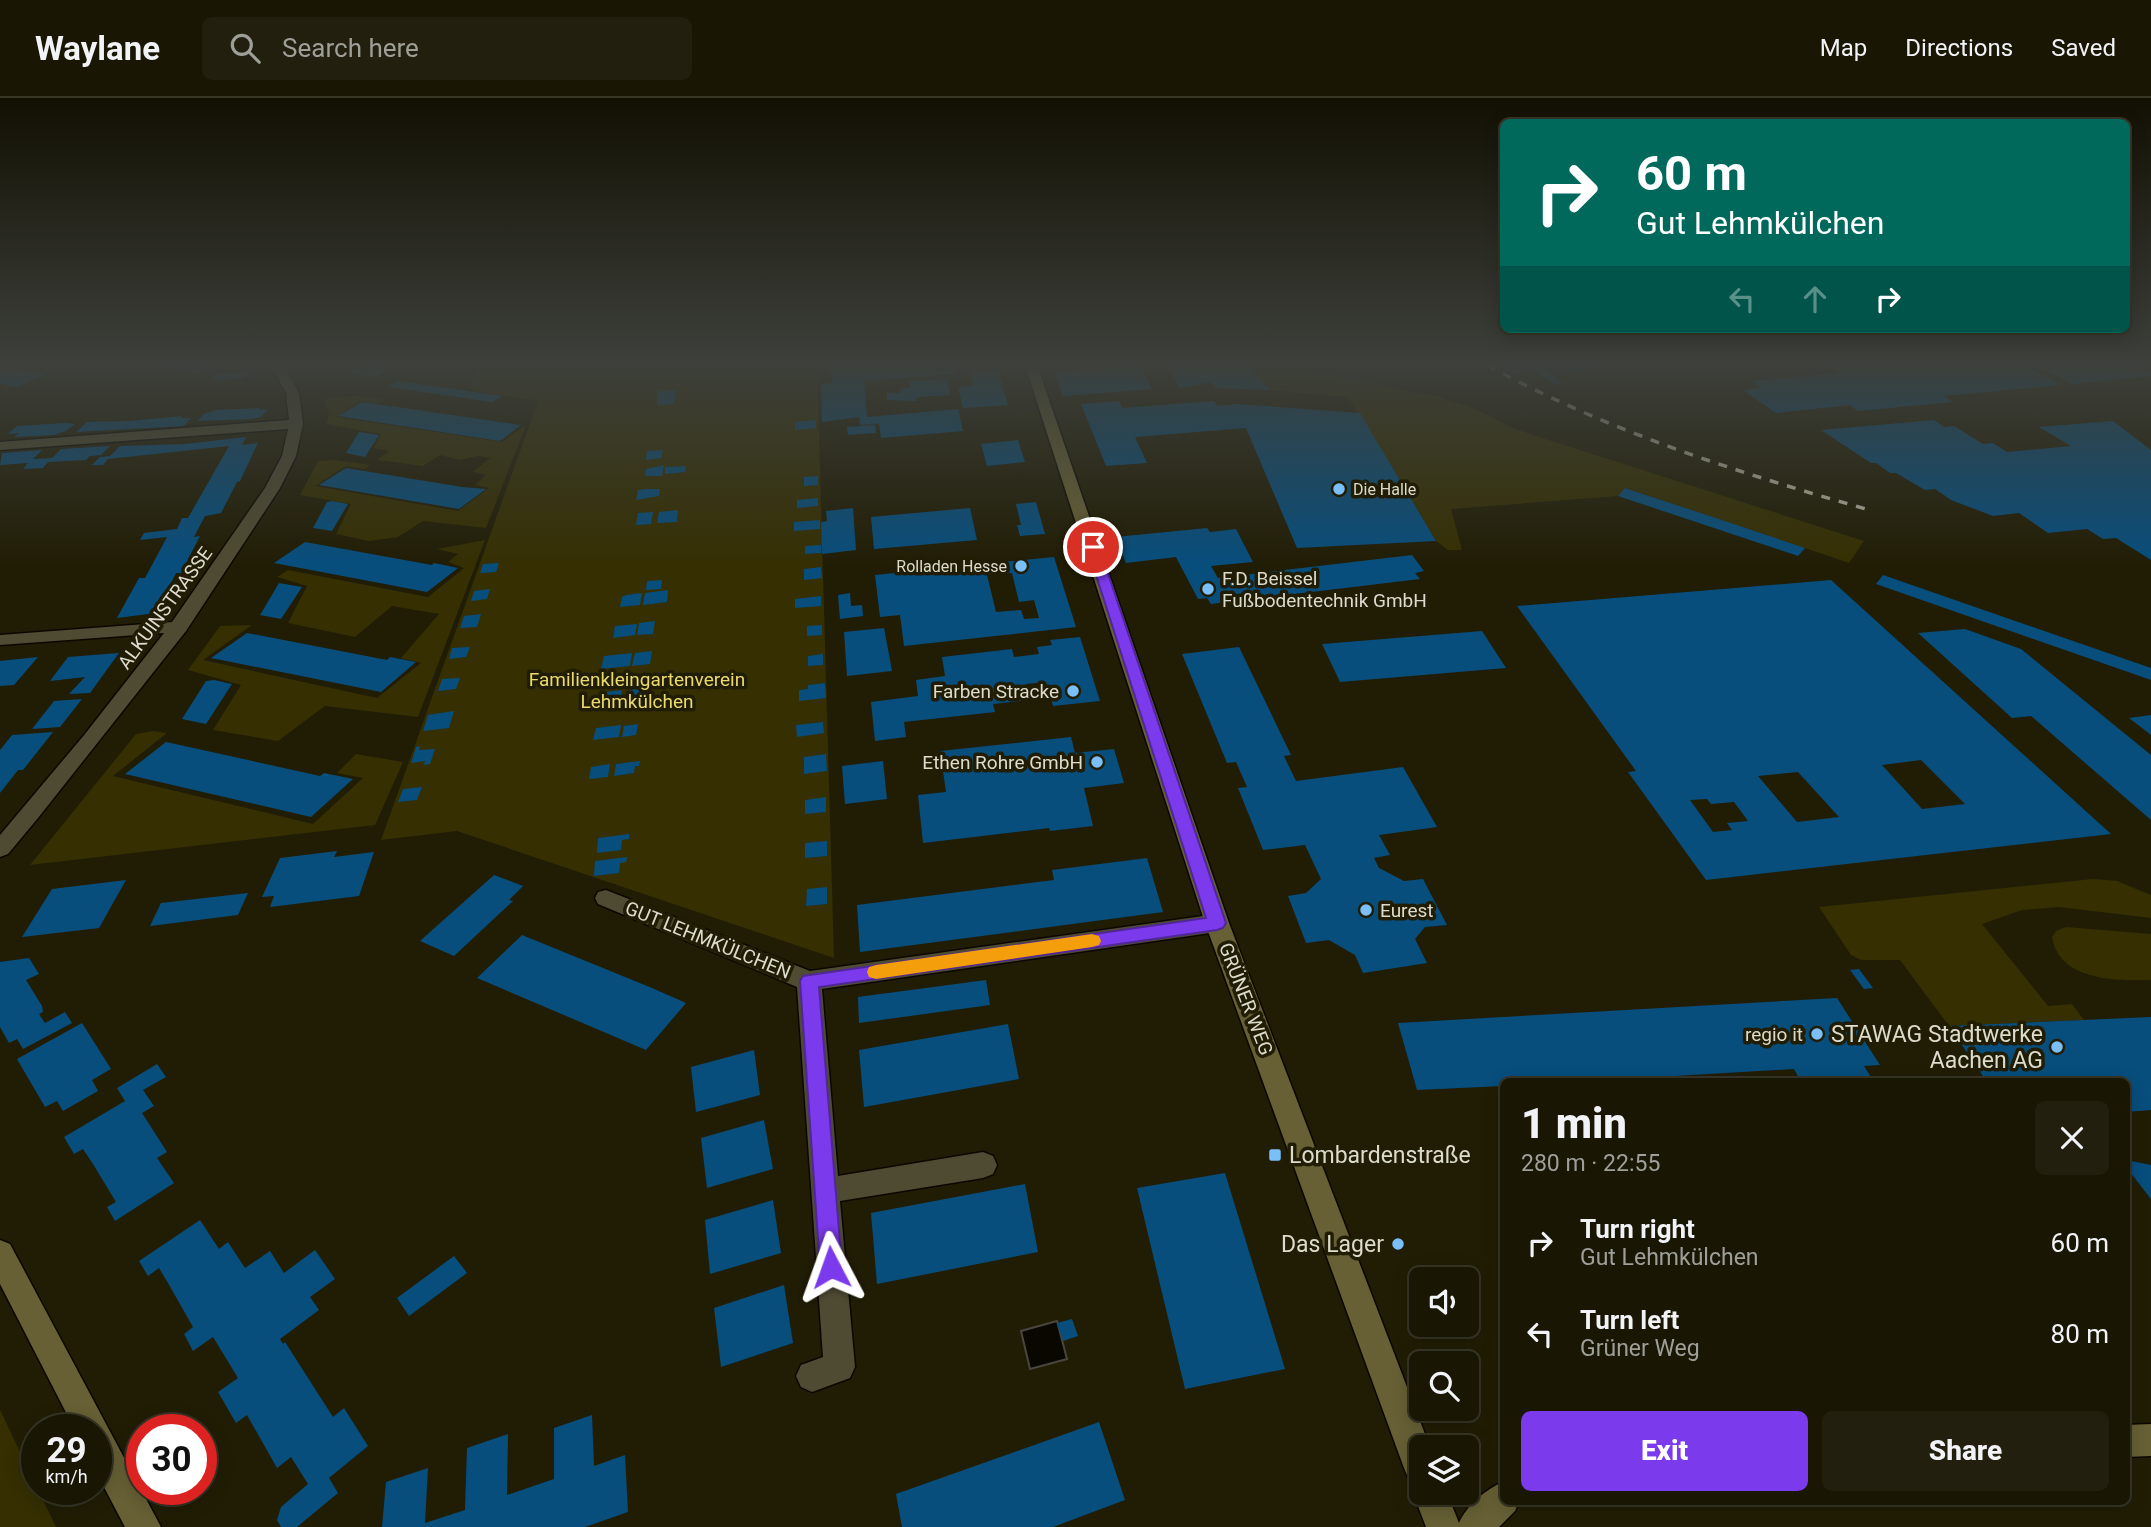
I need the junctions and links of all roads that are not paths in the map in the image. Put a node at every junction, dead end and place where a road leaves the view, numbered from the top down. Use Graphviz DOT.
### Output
graph roads {
  1 [pos="192,432"];
  2 [pos="294,432"];
  3 [pos="1053,432"];
  4 [pos="0,446"];
  5 [pos="180,627"];
  6 [pos="0,640"];
  7 [pos="0,849"];
  8 [pos="606,898"];
  9 [pos="1217,923"];
  10 [pos="810,981"];
  11 [pos="983,1165"];
  12 [pos="825,1191"];
  13 [pos="0,1254"];
  14 [pos="812,1376"];
  15 [pos="84,1414"];
  16 [pos="1409,1436"];
  17 [pos="2151,1440"];
  18 [pos="2130,1441"];
  19 [pos="112,1468"];
  20 [pos="1500,1502"];
  21 [pos="1435,1505"];
  22 [pos="144,1527"];
  23 [pos="1443,1527"];
  24 [pos="1474,1527"];
  1 -- 4 [label="street"];
  2 -- 5 [label="street, ALKUINSTRASSE"];
  3 -- 9 [label="street, GRÜNER WEG"];
  5 -- 6 [label="street"];
  5 -- 7 [label="street, ALKUINSTRASSE"];
  8 -- 10 [label="street, GUT LEHMKÜLCHEN"];
  9 -- 10 [label="street, GUT LEHMKÜLCHEN"];
  9 -- 16 [label="street, GRÜNER WEG"];
  10 -- 12 [label="street, GUT LEHMKÜLCHEN"];
  11 -- 12 [label="street"];
  12 -- 14 [label="street, GUT LEHMKÜLCHEN"];
  13 -- 15 [label="street"];
  17 -- 18 [label="street"];
  19 -- 22 [label="street"];
  20 -- 24 [label="street"];
  21 -- 23 [label="street"];
}
